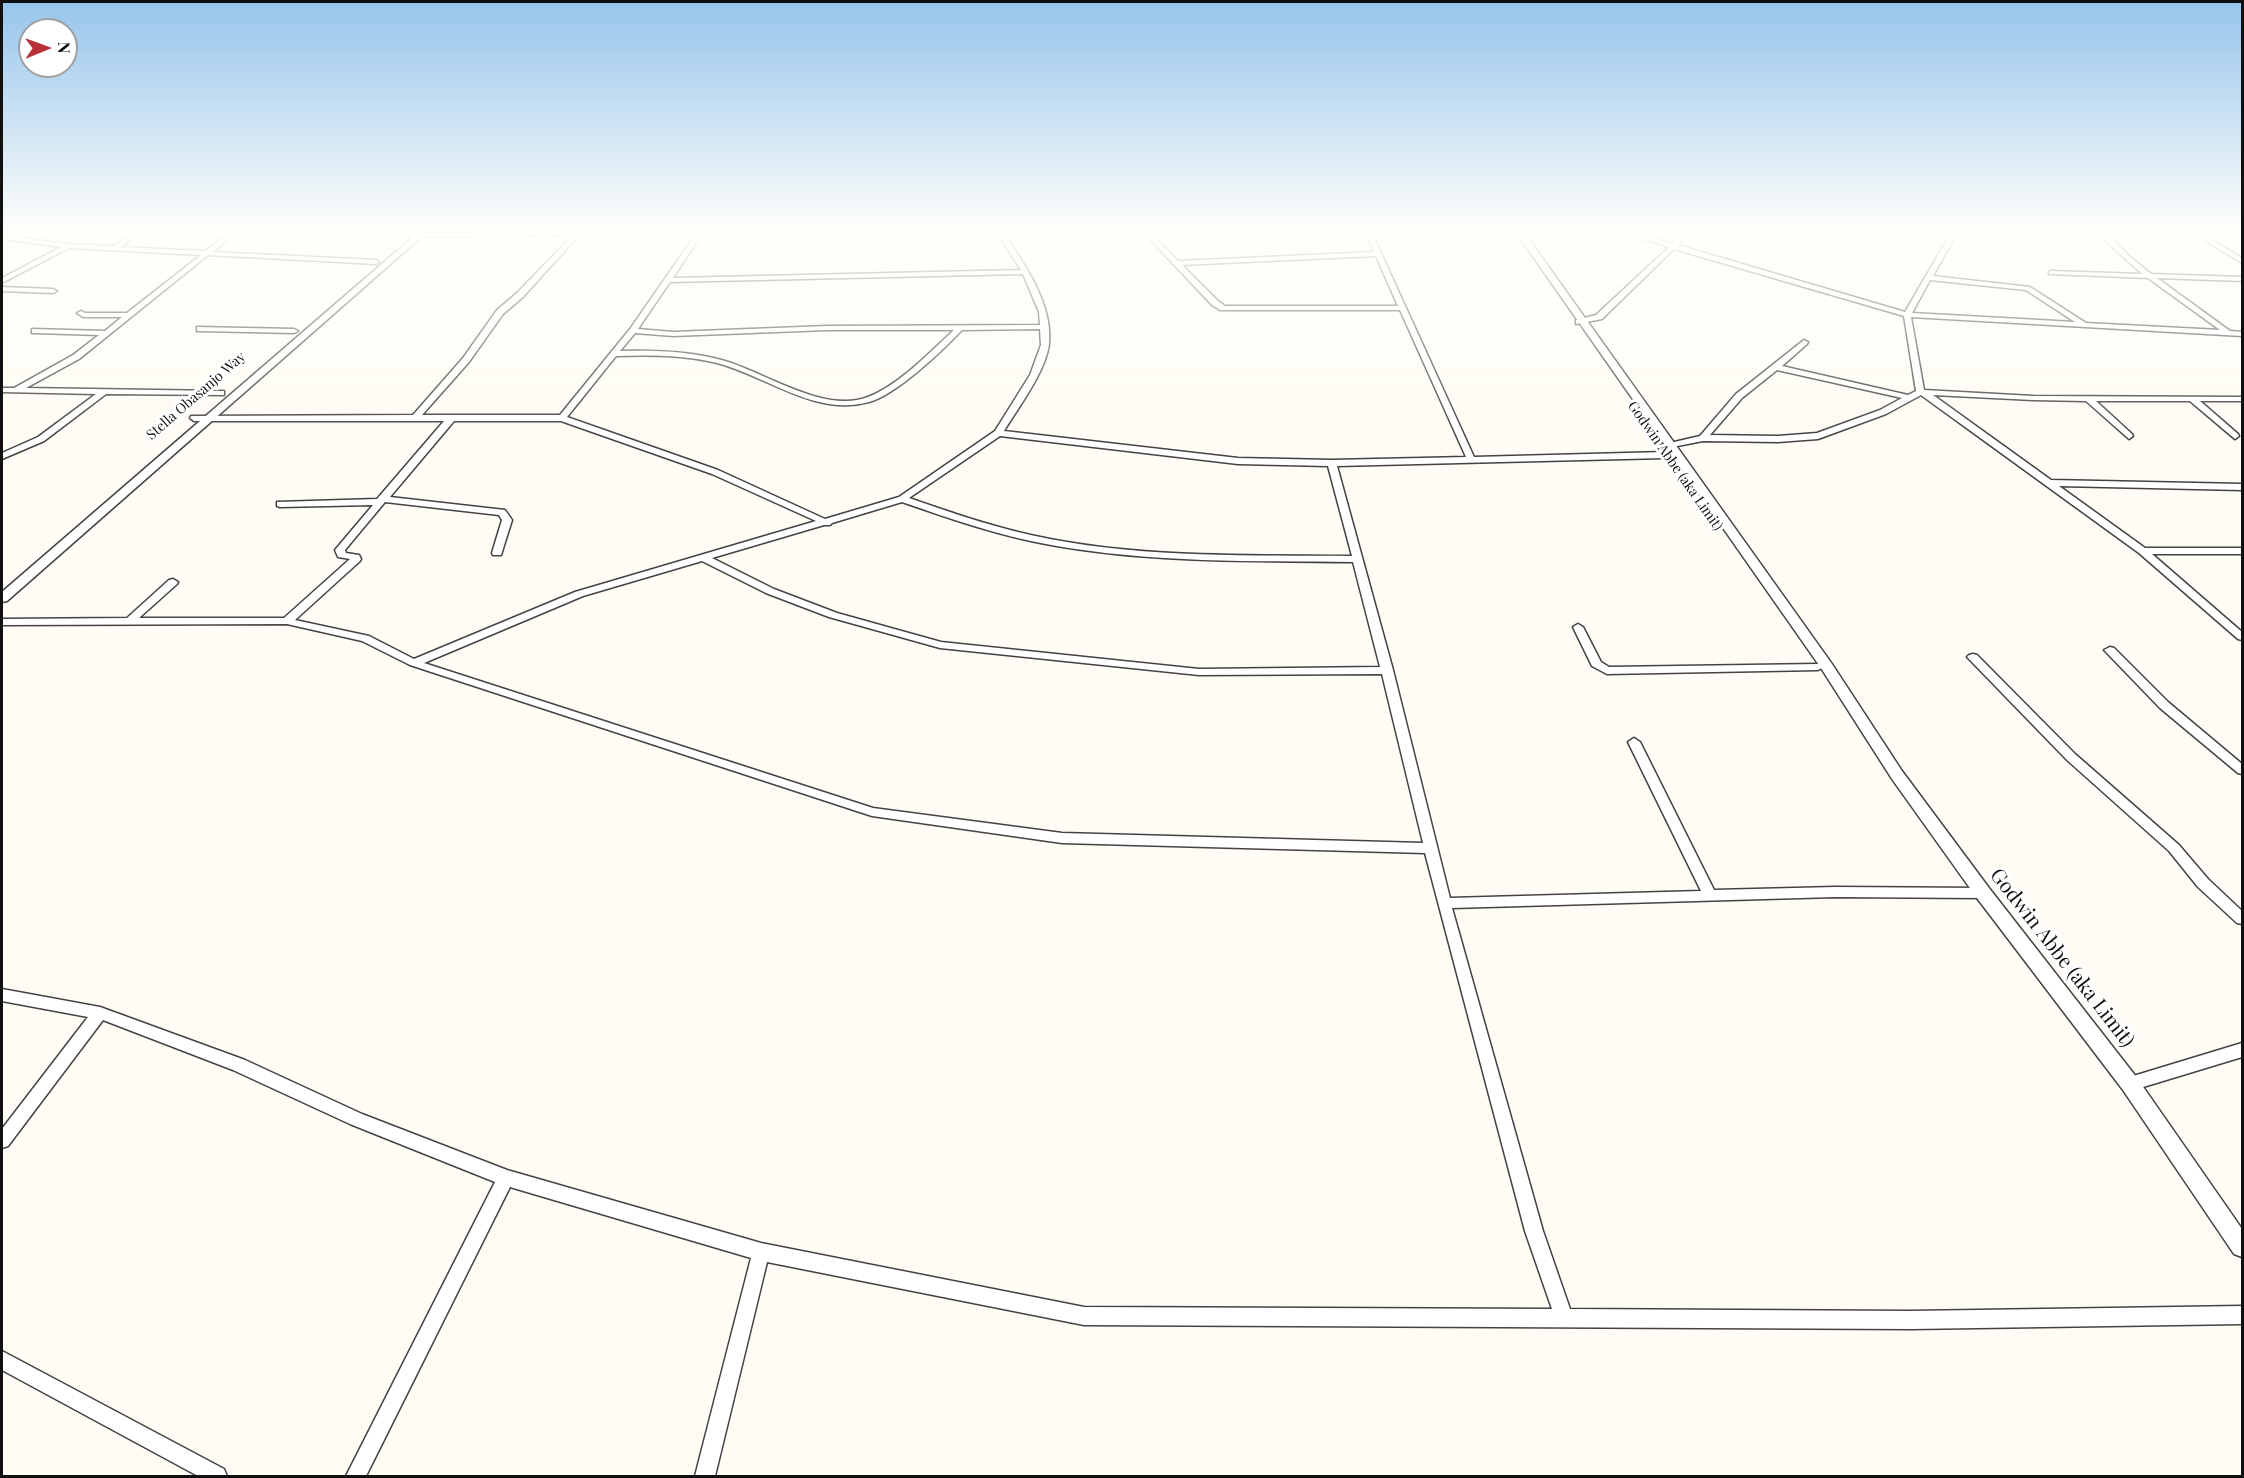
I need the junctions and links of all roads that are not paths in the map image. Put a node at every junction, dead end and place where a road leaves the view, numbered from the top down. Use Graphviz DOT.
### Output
graph roads {
  1 [pos="148,300"];
  2 [pos="331,300"];
  3 [pos="341,300"];
  4 [pos="515,300"];
  5 [pos="654,300"];
  6 [pos="1037,300"];
  7 [pos="1212,300"];
  8 [pos="1398,300"];
  9 [pos="1565,300"];
  10 [pos="1566,300"];
  11 [pos="1616,300"];
  12 [pos="1858,300"];
  13 [pos="1916,300"];
  14 [pos="2046,300"];
  15 [pos="2184,300"];
  16 [pos="1402,308"];
  17 [pos="81,313"];
  18 [pos="129,315"];
  19 [pos="1907,315"];
  20 [pos="1581,322"];
  21 [pos="2085,326"];
  22 [pos="1045,327"];
  23 [pos="200,329"];
  24 [pos="960,329"];
  25 [pos="35,331"];
  26 [pos="294,331"];
  27 [pos="633,331"];
  28 [pos="108,333"];
  29 [pos="2228,333"];
  30 [pos="2242,334"];
  31 [pos="1804,342"];
  32 [pos="616,354"];
  33 [pos="1776,367"];
  34 [pos="2,390"];
  35 [pos="16,390"];
  36 [pos="106,390"];
  37 [pos="1922,392"];
  38 [pos="221,393"];
  39 [pos="2087,397"];
  40 [pos="1911,398"];
  41 [pos="2190,398"];
  42 [pos="2242,399"];
  43 [pos="416,417"];
  44 [pos="452,417"];
  45 [pos="194,418"];
  46 [pos="209,418"];
  47 [pos="562,418"];
  48 [pos="998,433"];
  49 [pos="2129,436"];
  50 [pos="2235,436"];
  51 [pos="1703,438"];
  52 [pos="1665,450"];
  53 [pos="2,456"];
  54 [pos="1470,459"];
  55 [pos="1332,463"];
  56 [pos="2052,483"];
  57 [pos="2242,487"];
  58 [pos="902,499"];
  59 [pos="381,501"];
  60 [pos="280,504"];
  61 [pos="827,523"];
  62 [pos="2143,551"];
  63 [pos="2242,551"];
  64 [pos="497,553"];
  65 [pos="704,558"];
  66 [pos="1356,559"];
  67 [pos="173,582"];
  68 [pos="2,586"];
  69 [pos="2,598"];
  70 [pos="130,621"];
  71 [pos="287,621"];
  72 [pos="2,622"];
  73 [pos="1578,627"];
  74 [pos="2242,637"];
  75 [pos="2110,650"];
  76 [pos="1973,657"];
  77 [pos="414,663"];
  78 [pos="1818,667"];
  79 [pos="1387,670"];
  80 [pos="1845,696"];
  81 [pos="1634,742"];
  82 [pos="2242,771"];
  83 [pos="1431,848"];
  84 [pos="1983,893"];
  85 [pos="1710,896"];
  86 [pos="1444,903"];
  87 [pos="2242,919"];
  88 [pos="2,995"];
  89 [pos="100,1013"];
  90 [pos="2242,1050"];
  91 [pos="2130,1084"];
  92 [pos="2,1141"];
  93 [pos="506,1178"];
  94 [pos="2242,1248"];
  95 [pos="761,1252"];
  96 [pos="2242,1315"];
  97 [pos="1564,1317"];
  98 [pos="2,1360"];
  99 [pos="217,1476"];
  100 [pos="356,1476"];
  101 [pos="705,1476"];
  1 -- 18 [label="street"];
  2 -- 26 [label="street, Stella Obasanjo Way"];
  3 -- 46 [label="street"];
  4 -- 43 [label="street"];
  5 -- 27 [label="street"];
  6 -- 22 [label="street"];
  7 -- 16 [label="street"];
  8 -- 16 [label="street"];
  9 -- 20 [label="street, Godwin Abbe (aka Limit)"];
  10 -- 20 [label="street, Godwin Abbe (aka Limit)"];
  11 -- 20 [label="street"];
  12 -- 19 [label="street"];
  13 -- 19 [label="street"];
  14 -- 21 [label="street"];
  15 -- 29 [label="street"];
  16 -- 54 [label="street"];
  17 -- 18 [label="street"];
  18 -- 28 [label="street"];
  19 -- 21 [label="street"];
  19 -- 37 [label="street"];
  20 -- 52 [label="street, Godwin Abbe (aka Limit)"];
  21 -- 29 [label="street"];
  22 -- 24 [label="street"];
  22 -- 48 [label="street"];
  23 -- 26 [label="street"];
  24 -- 27 [label="street"];
  24 -- 32 [label="street"];
  25 -- 28 [label="street"];
  26 -- 38 [label="street, Stella Obasanjo Way"];
  27 -- 32 [label="street"];
  28 -- 35 [label="street"];
  29 -- 30 [label="street"];
  31 -- 33 [label="street"];
  32 -- 47 [label="street"];
  33 -- 40 [label="street"];
  33 -- 51 [label="street"];
  34 -- 35 [label="street"];
  35 -- 36 [label="street"];
  36 -- 38 [label="street"];
  36 -- 53 [label="street"];
  37 -- 39 [label="street"];
  37 -- 40 [label="street"];
  37 -- 56 [label="street"];
  38 -- 45 [label="street, Stella Obasanjo Way"];
  39 -- 41 [label="street"];
  39 -- 49 [label="street"];
  40 -- 51 [label="street"];
  41 -- 42 [label="street"];
  41 -- 50 [label="street"];
  43 -- 44 [label="street"];
  43 -- 46 [label="street"];
  44 -- 47 [label="street"];
  44 -- 59 [label="street"];
  45 -- 46 [label="street"];
  45 -- 68 [label="street, Stella Obasanjo Way"];
  46 -- 69 [label="street"];
  47 -- 61 [label="street"];
  48 -- 55 [label="street"];
  48 -- 58 [label="street"];
  51 -- 52 [label="street"];
  52 -- 54 [label="street"];
  52 -- 78 [label="street, Godwin Abbe (aka Limit)"];
  52 -- 80 [label="street, Godwin Abbe (aka Limit)"];
  54 -- 55 [label="street"];
  55 -- 66 [label="street"];
  56 -- 57 [label="street"];
  56 -- 62 [label="street"];
  58 -- 61 [label="street"];
  58 -- 66 [label="street"];
  59 -- 60 [label="street"];
  59 -- 64 [label="street"];
  59 -- 71 [label="street"];
  61 -- 65 [label="street"];
  62 -- 63 [label="street"];
  62 -- 74 [label="street"];
  65 -- 77 [label="street"];
  65 -- 79 [label="street"];
  66 -- 79 [label="street"];
  67 -- 70 [label="street"];
  70 -- 71 [label="street"];
  70 -- 72 [label="street"];
  71 -- 77 [label="street"];
  73 -- 78 [label="street"];
  75 -- 82 [label="street"];
  76 -- 87 [label="street"];
  77 -- 83 [label="street"];
  78 -- 80 [label="street, Godwin Abbe (aka Limit)"];
  79 -- 83 [label="street"];
  80 -- 84 [label="street, Godwin Abbe (aka Limit)"];
  81 -- 85 [label="street"];
  83 -- 86 [label="street"];
  84 -- 85 [label="street"];
  84 -- 91 [label="street, Godwin Abbe (aka Limit)"];
  85 -- 86 [label="street"];
  86 -- 97 [label="street"];
  88 -- 89 [label="street"];
  89 -- 92 [label="street"];
  89 -- 93 [label="street"];
  90 -- 91 [label="street"];
  91 -- 94 [label="street, Godwin Abbe (aka Limit)"];
  93 -- 95 [label="street"];
  93 -- 100 [label="street"];
  95 -- 97 [label="street"];
  95 -- 101 [label="street"];
  96 -- 97 [label="street"];
  98 -- 99 [label="street"];
}
